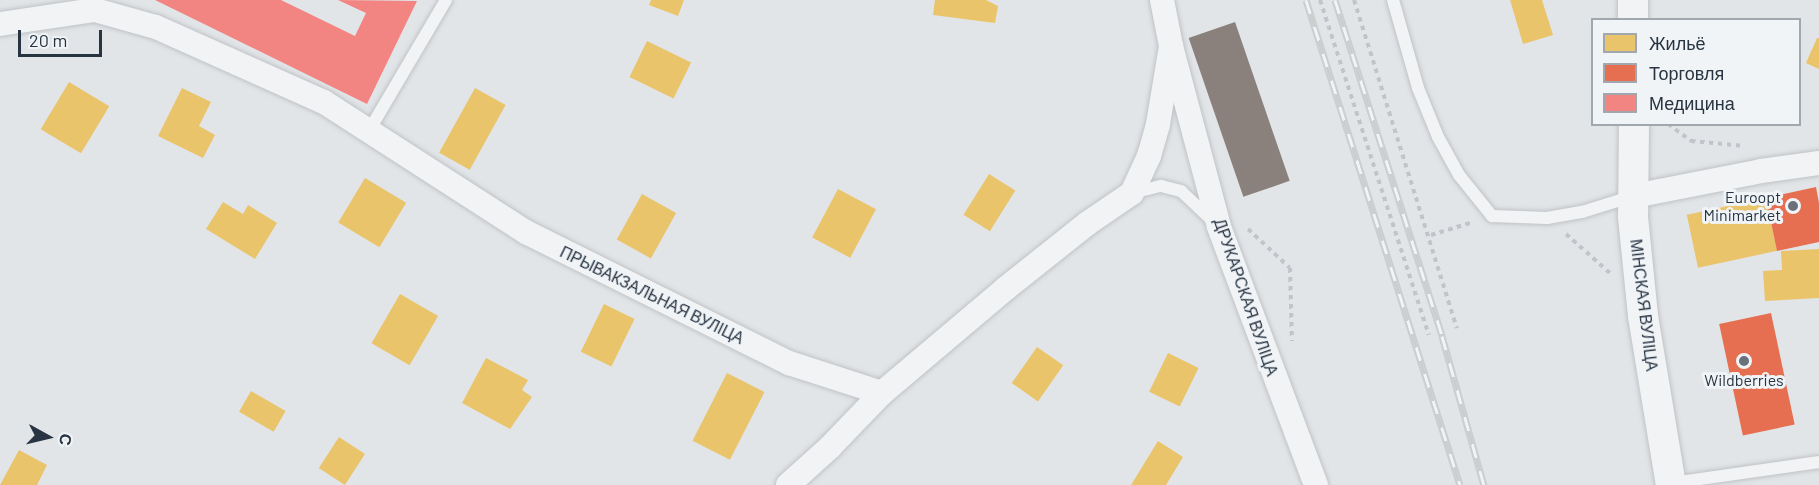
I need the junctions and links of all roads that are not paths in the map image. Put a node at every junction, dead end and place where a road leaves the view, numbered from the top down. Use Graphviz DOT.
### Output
graph roads {
  1 [pos="446,0"];
  2 [pos="1162,0"];
  3 [pos="1393,0"];
  4 [pos="1633,0"];
  5 [pos="1633,18"];
  6 [pos="0,24"];
  7 [pos="1171,46"];
  8 [pos="1634,126"];
  9 [pos="370,129"];
  10 [pos="1819,163"];
  11 [pos="1132,193"];
  12 [pos="1634,196"];
  13 [pos="1219,227"];
  14 [pos="882,393"];
  15 [pos="1304,454"];
  16 [pos="1819,462"];
  17 [pos="1670,484"];
  18 [pos="788,485"];
  19 [pos="1296,485"];
  20 [pos="1316,485"];
  1 -- 9 [label="lane"];
  2 -- 7 [label="street, ДРУКАРСКАЯ ВУЛІЦА"];
  3 -- 12 [label="lane"];
  4 -- 5 [label="street"];
  6 -- 9 [label="street, ПРЫВАКЗАЛЬНАЯ ВУЛІЦА"];
  7 -- 11 [label="street"];
  7 -- 13 [label="street, ДРУКАРСКАЯ ВУЛІЦА"];
  8 -- 12 [label="street, МІНСКАЯ ВУЛІЦА"];
  9 -- 14 [label="street, ПРЫВАКЗАЛЬНАЯ ВУЛІЦА"];
  10 -- 12 [label="street"];
  11 -- 13 [label="lane"];
  11 -- 14 [label="street"];
  12 -- 17 [label="street, МІНСКАЯ ВУЛІЦА"];
  13 -- 15 [label="street, ДРУКАРСКАЯ ВУЛІЦА"];
  14 -- 18 [label="street"];
  15 -- 19 [label="street"];
  15 -- 20 [label="street, ДРУКАРСКАЯ ВУЛІЦА"];
  16 -- 17 [label="lane"];
}
